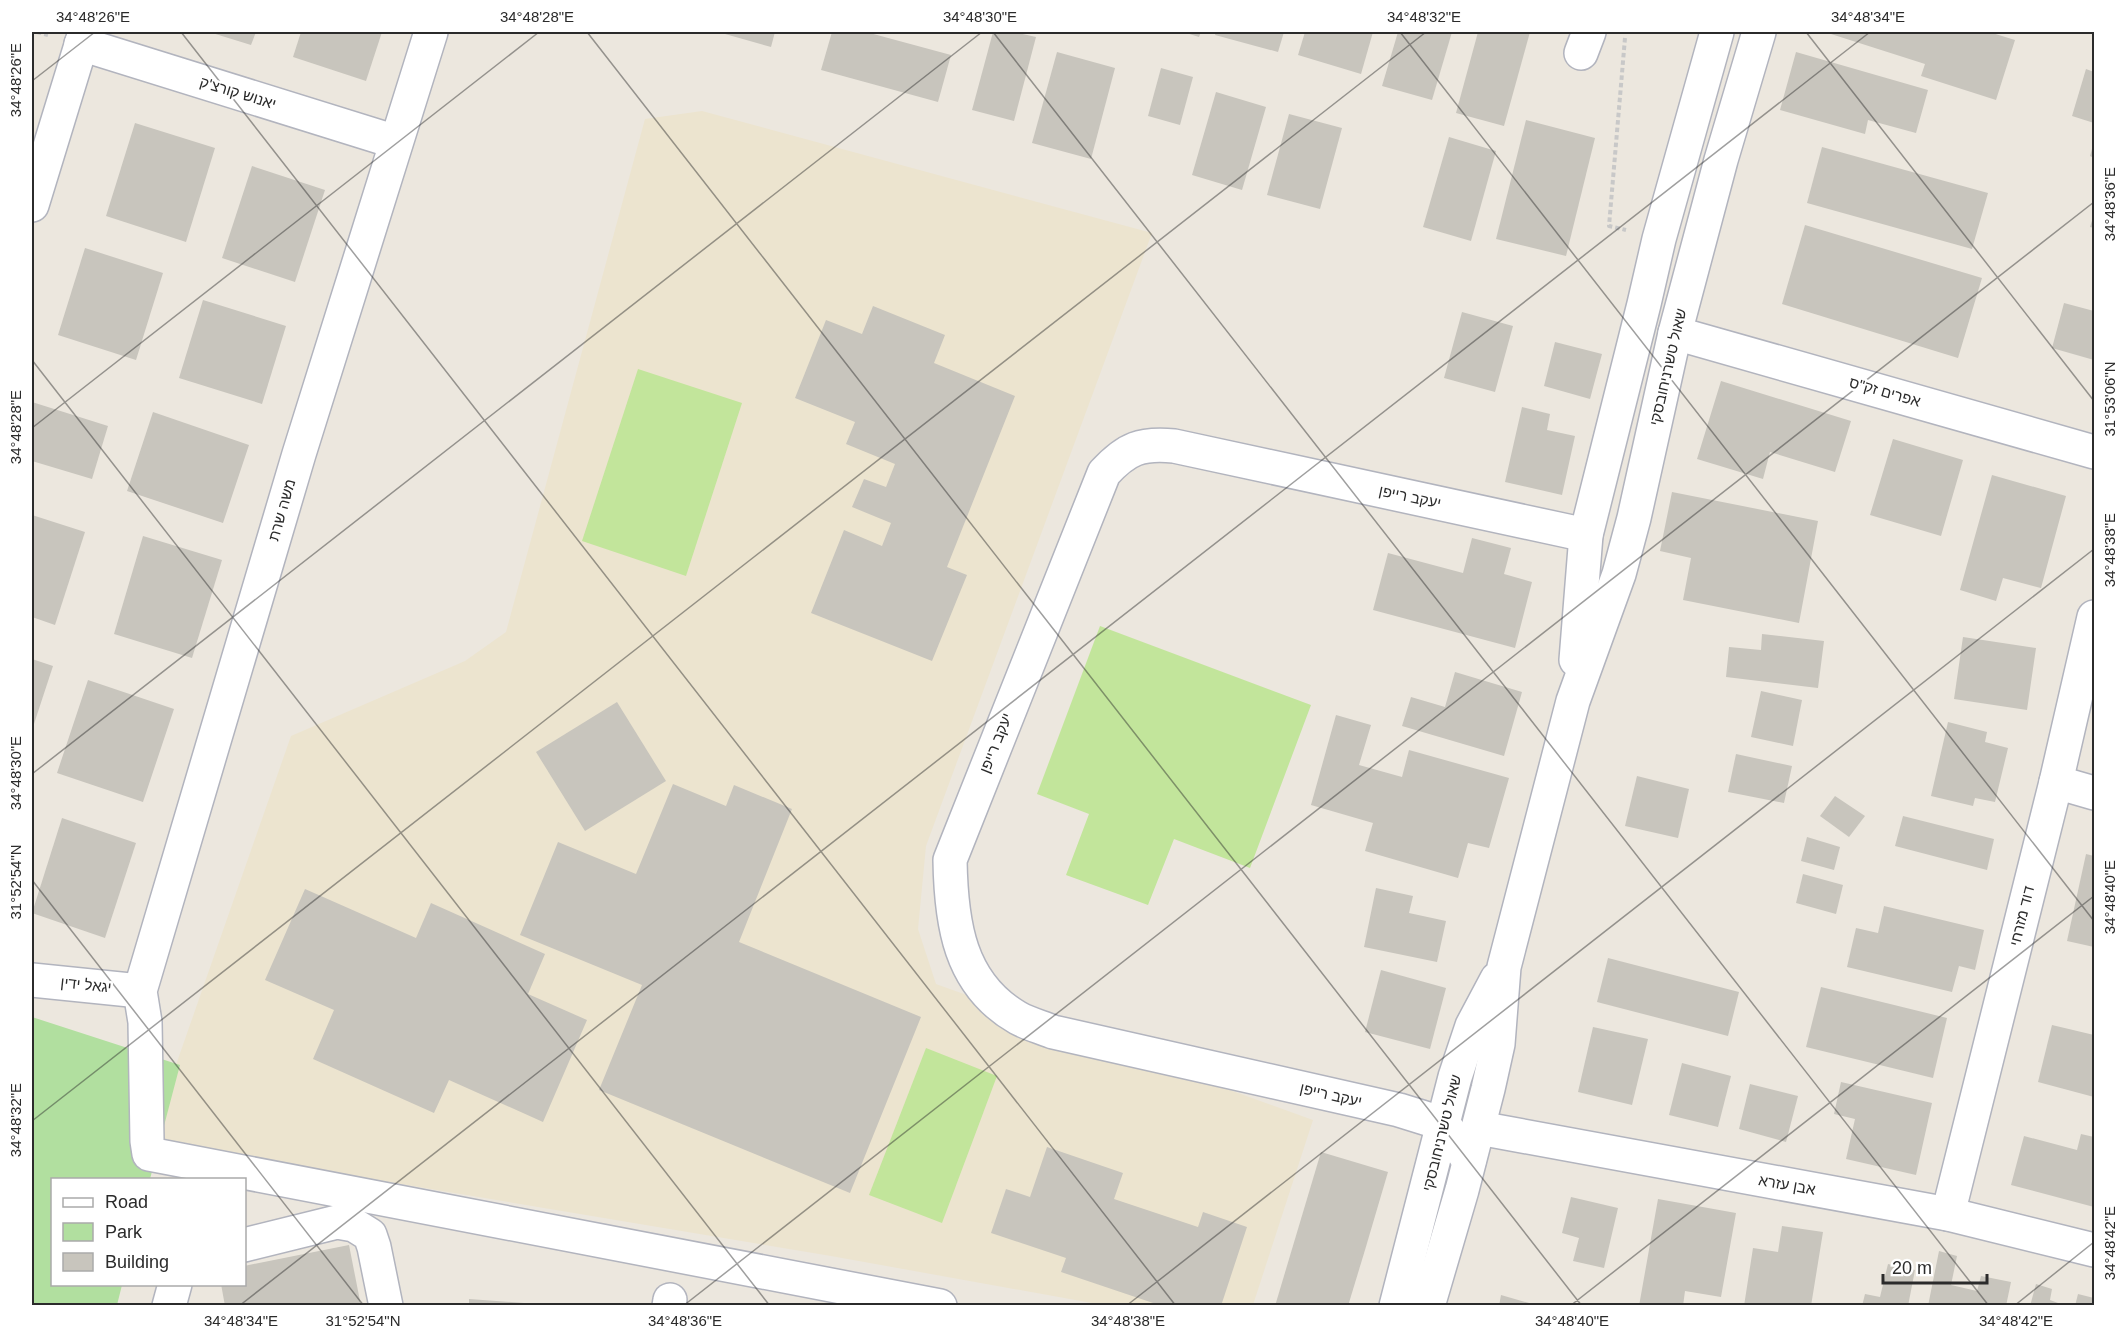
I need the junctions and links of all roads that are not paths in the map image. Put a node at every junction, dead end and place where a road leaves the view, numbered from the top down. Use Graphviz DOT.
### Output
graph roads {
  1 [pos="431,32"];
  2 [pos="1717,32"];
  3 [pos="1760,32"];
  4 [pos="83,38"];
  5 [pos="396,142"];
  6 [pos="32,205"];
  7 [pos="1675,333"];
  8 [pos="2094,452"];
  9 [pos="1586,535"];
  10 [pos="2094,617"];
  11 [pos="1573,701"];
  12 [pos="2056,782"];
  13 [pos="2094,793"];
  14 [pos="1504,966"];
  15 [pos="32,980"];
  16 [pos="140,991"];
  17 [pos="1444,1124"];
  18 [pos="1479,1128"];
  19 [pos="1470,1161"];
  20 [pos="1948,1214"];
  21 [pos="246,1245"];
  22 [pos="2094,1250"];
  23 [pos="174,1286"];
  24 [pos="169,1305"];
  25 [pos="386,1305"];
  26 [pos="940,1305"];
  27 [pos="1396,1305"];
  28 [pos="1428,1305"];
  1 -- 5 [label="street, משה שרת"];
  2 -- 9 [label="street, שאול טשרניחובסקי"];
  3 -- 7 [label="street, שאול טשרניחובסקי"];
  4 -- 5 [label="street, יאנוש קורצ'ק"];
  4 -- 6 [label="street, יאנוש קורצ'ק"];
  5 -- 16 [label="street, משה שרת"];
  7 -- 8 [label="street, אפרים זק\"ס"];
  7 -- 11 [label="street, שאול טשרניחובסקי"];
  9 -- 11 [label="street, שאול טשרניחובסקי"];
  9 -- 17 [label="street, יעקב רייפן"];
  10 -- 12 [label="street, דוד מזרחי"];
  11 -- 14 [label="street, שאול טשרניחובסקי"];
  12 -- 13 [label="street"];
  12 -- 20 [label="street, דוד מזרחי"];
  14 -- 17 [label="street, שאול טשרניחובסקי"];
  14 -- 18 [label="street, שאול טשרניחובסקי"];
  15 -- 16 [label="street, יגאל ידין"];
  16 -- 26 [label="street"];
  17 -- 19 [label="street"];
  17 -- 27 [label="street, שאול טשרניחובסקי"];
  18 -- 19 [label="street, שאול טשרניחובסקי"];
  18 -- 20 [label="street, אבן עזרא"];
  19 -- 28 [label="street, שאול טשרניחובסקי"];
  20 -- 22 [label="street, אבן עזרא"];
  21 -- 25 [label="street"];
  23 -- 24 [label="street"];
}
